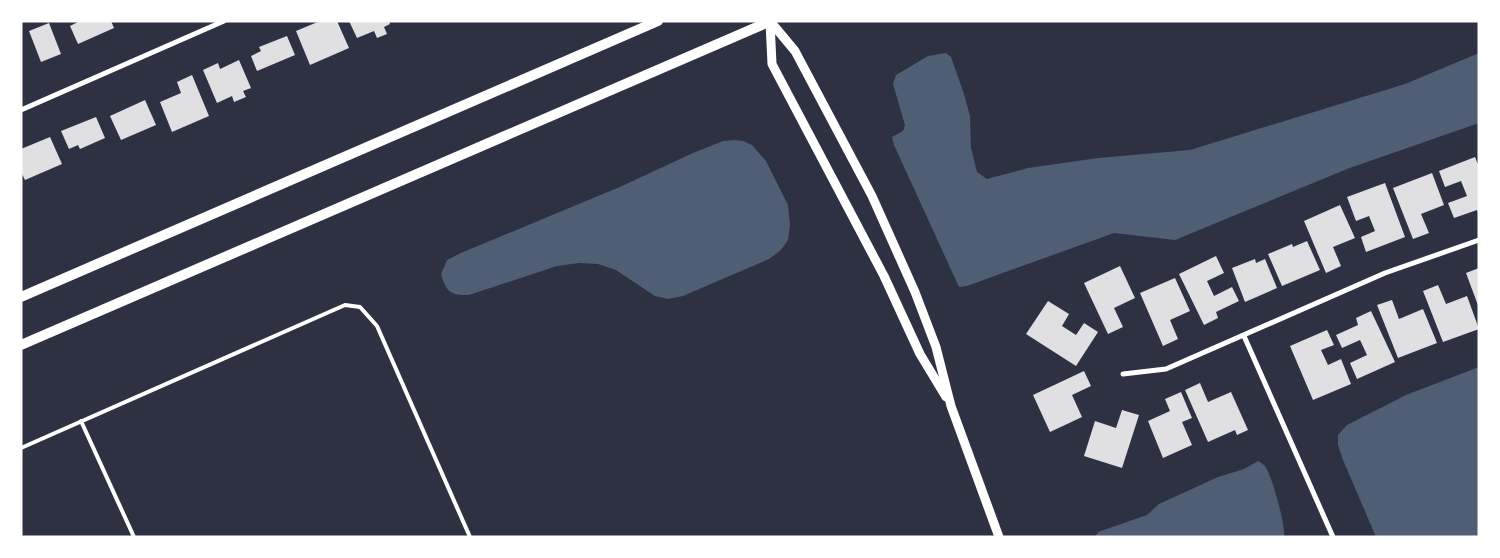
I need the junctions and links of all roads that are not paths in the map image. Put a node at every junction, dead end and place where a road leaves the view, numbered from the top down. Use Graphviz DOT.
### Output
graph roads {
  1 [pos="224,21"];
  2 [pos="658,21"];
  3 [pos="771,21"];
  4 [pos="21,110"];
  5 [pos="1479,240"];
  6 [pos="21,297"];
  7 [pos="1244,336"];
  8 [pos="21,345"];
  9 [pos="1123,374"];
  10 [pos="951,406"];
  11 [pos="81,421"];
  12 [pos="21,448"];
  13 [pos="134,537"];
  14 [pos="470,537"];
  15 [pos="999,537"];
  16 [pos="1334,537"];
  1 -- 4 [label="street"];
  2 -- 6 [label="main road"];
  3 -- 8 [label="main road"];
  3 -- 10 [label="street"];
  3 -- 10 [label="street"];
  5 -- 7 [label="street"];
  7 -- 9 [label="street"];
  7 -- 16 [label="street"];
  10 -- 15 [label="street"];
  11 -- 12 [label="lane"];
  11 -- 13 [label="lane"];
  11 -- 14 [label="lane"];
}
